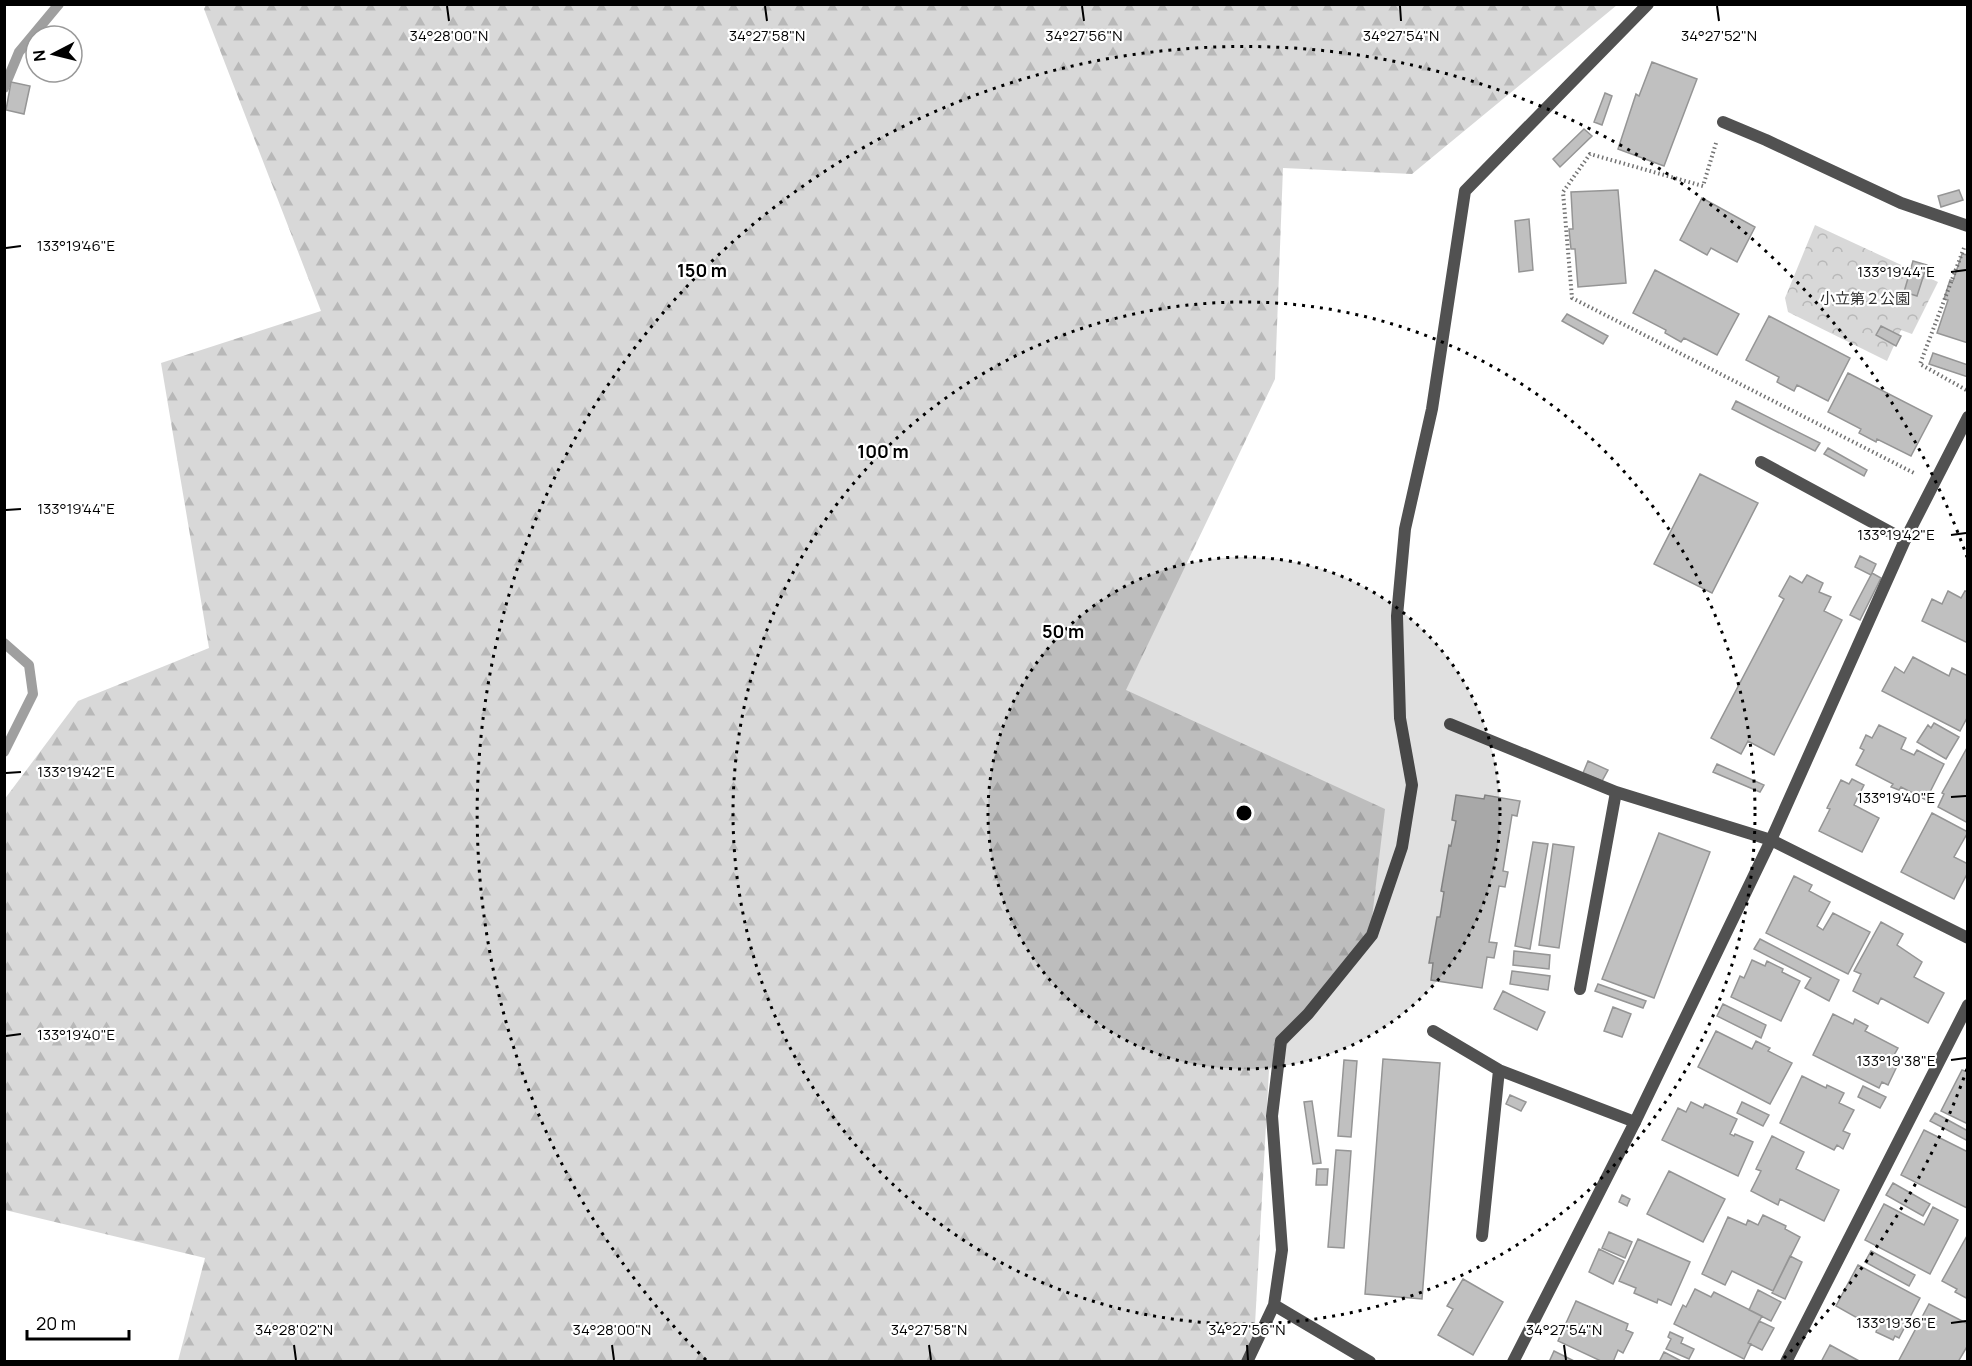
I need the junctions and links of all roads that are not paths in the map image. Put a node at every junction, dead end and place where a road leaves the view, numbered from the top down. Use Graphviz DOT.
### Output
graph roads {
  1 [pos="1648,4"];
  2 [pos="1723,122"];
  3 [pos="1968,226"];
  4 [pos="1968,417"];
  5 [pos="1761,462"];
  6 [pos="1905,540"];
  7 [pos="1450,724"];
  8 [pos="1616,792"];
  9 [pos="1771,840"];
  10 [pos="1968,938"];
  11 [pos="1580,989"];
  12 [pos="1968,1005"];
  13 [pos="1433,1031"];
  14 [pos="1499,1070"];
  15 [pos="1635,1122"];
  16 [pos="1482,1236"];
  17 [pos="1274,1305"];
  18 [pos="1247,1362"];
  19 [pos="1370,1362"];
  20 [pos="1513,1362"];
  21 [pos="1786,1362"];
  1 -- 17 [label="street"];
  2 -- 3 [label="street"];
  4 -- 6 [label="street"];
  5 -- 6 [label="street"];
  6 -- 9 [label="street"];
  7 -- 8 [label="street"];
  8 -- 9 [label="street"];
  8 -- 11 [label="street"];
  9 -- 10 [label="street"];
  9 -- 15 [label="street"];
  12 -- 21 [label="street"];
  13 -- 14 [label="street"];
  14 -- 15 [label="street"];
  14 -- 16 [label="street"];
  15 -- 20 [label="street"];
  17 -- 18 [label="street"];
  17 -- 19 [label="street"];
}
